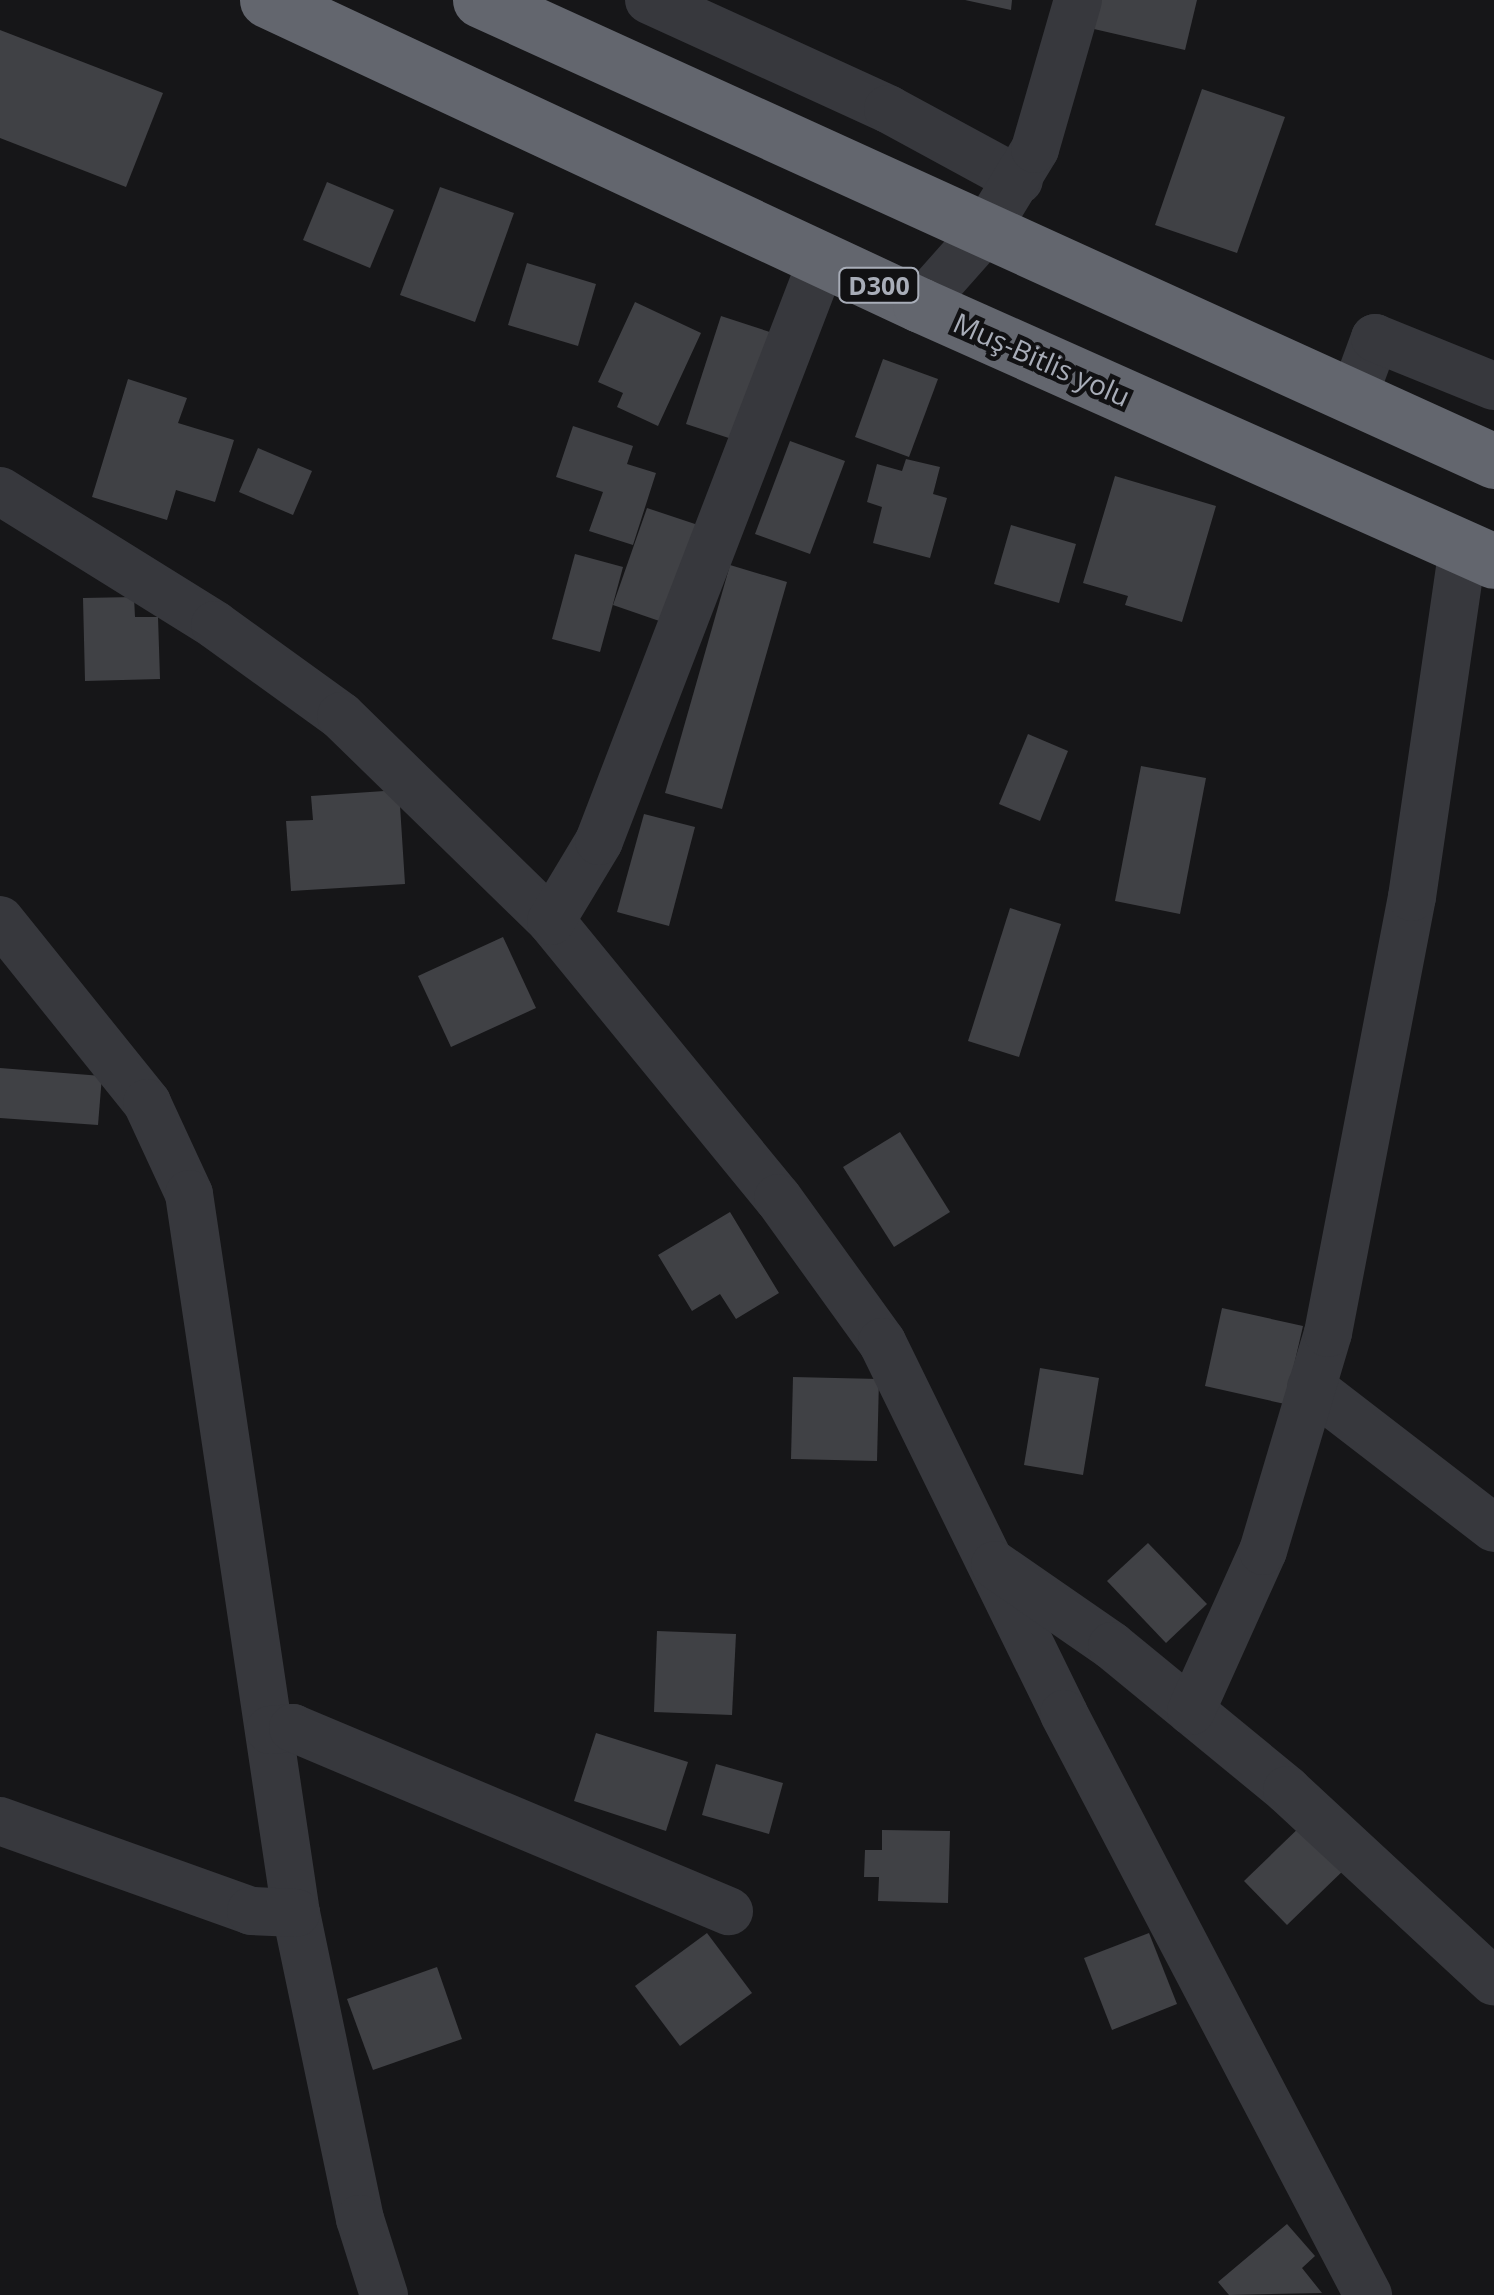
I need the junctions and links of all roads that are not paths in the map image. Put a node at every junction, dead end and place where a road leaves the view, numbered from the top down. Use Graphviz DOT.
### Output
graph roads {
  1 [pos="267,0"];
  2 [pos="480,0"];
  3 [pos="1078,0"];
  4 [pos="666,4"];
  5 [pos="641,74"];
  6 [pos="1018,180"];
  7 [pos="984,234"];
  8 [pos="822,258"];
  9 [pos="920,304"];
  10 [pos="1494,386"];
  11 [pos="1353,398"];
  12 [pos="1494,461"];
  13 [pos="0,491"];
  14 [pos="1479,554"];
  15 [pos="0,920"];
  16 [pos="551,921"];
  17 [pos="1312,1387"];
  18 [pos="1494,1528"];
  19 [pos="990,1561"];
  20 [pos="1191,1711"];
  21 [pos="270,1730"];
  22 [pos="0,1821"];
  23 [pos="728,1911"];
  24 [pos="296,1913"];
  25 [pos="1485,1957"];
  26 [pos="384,2295"];
  27 [pos="1368,2295"];
  1 -- 8 [label="highway, Muş-Bitlis yolu / D300"];
  2 -- 5 [label="highway"];
  3 -- 6 [label="street"];
  4 -- 5 [label="street"];
  4 -- 6 [label="street"];
  5 -- 7 [label="highway"];
  6 -- 7 [label="street"];
  7 -- 9 [label="street"];
  7 -- 11 [label="highway"];
  8 -- 9 [label="highway, Muş-Bitlis yolu / D300"];
  8 -- 16 [label="street"];
  9 -- 14 [label="highway, Muş-Bitlis yolu / D300"];
  10 -- 11 [label="street"];
  11 -- 12 [label="highway"];
  13 -- 16 [label="street"];
  14 -- 17 [label="street"];
  15 -- 21 [label="street"];
  16 -- 19 [label="street"];
  17 -- 18 [label="street"];
  17 -- 20 [label="street"];
  19 -- 20 [label="street"];
  19 -- 27 [label="street"];
  20 -- 25 [label="street"];
  21 -- 23 [label="street"];
  21 -- 24 [label="street"];
  22 -- 24 [label="street"];
  24 -- 26 [label="street"];
}
